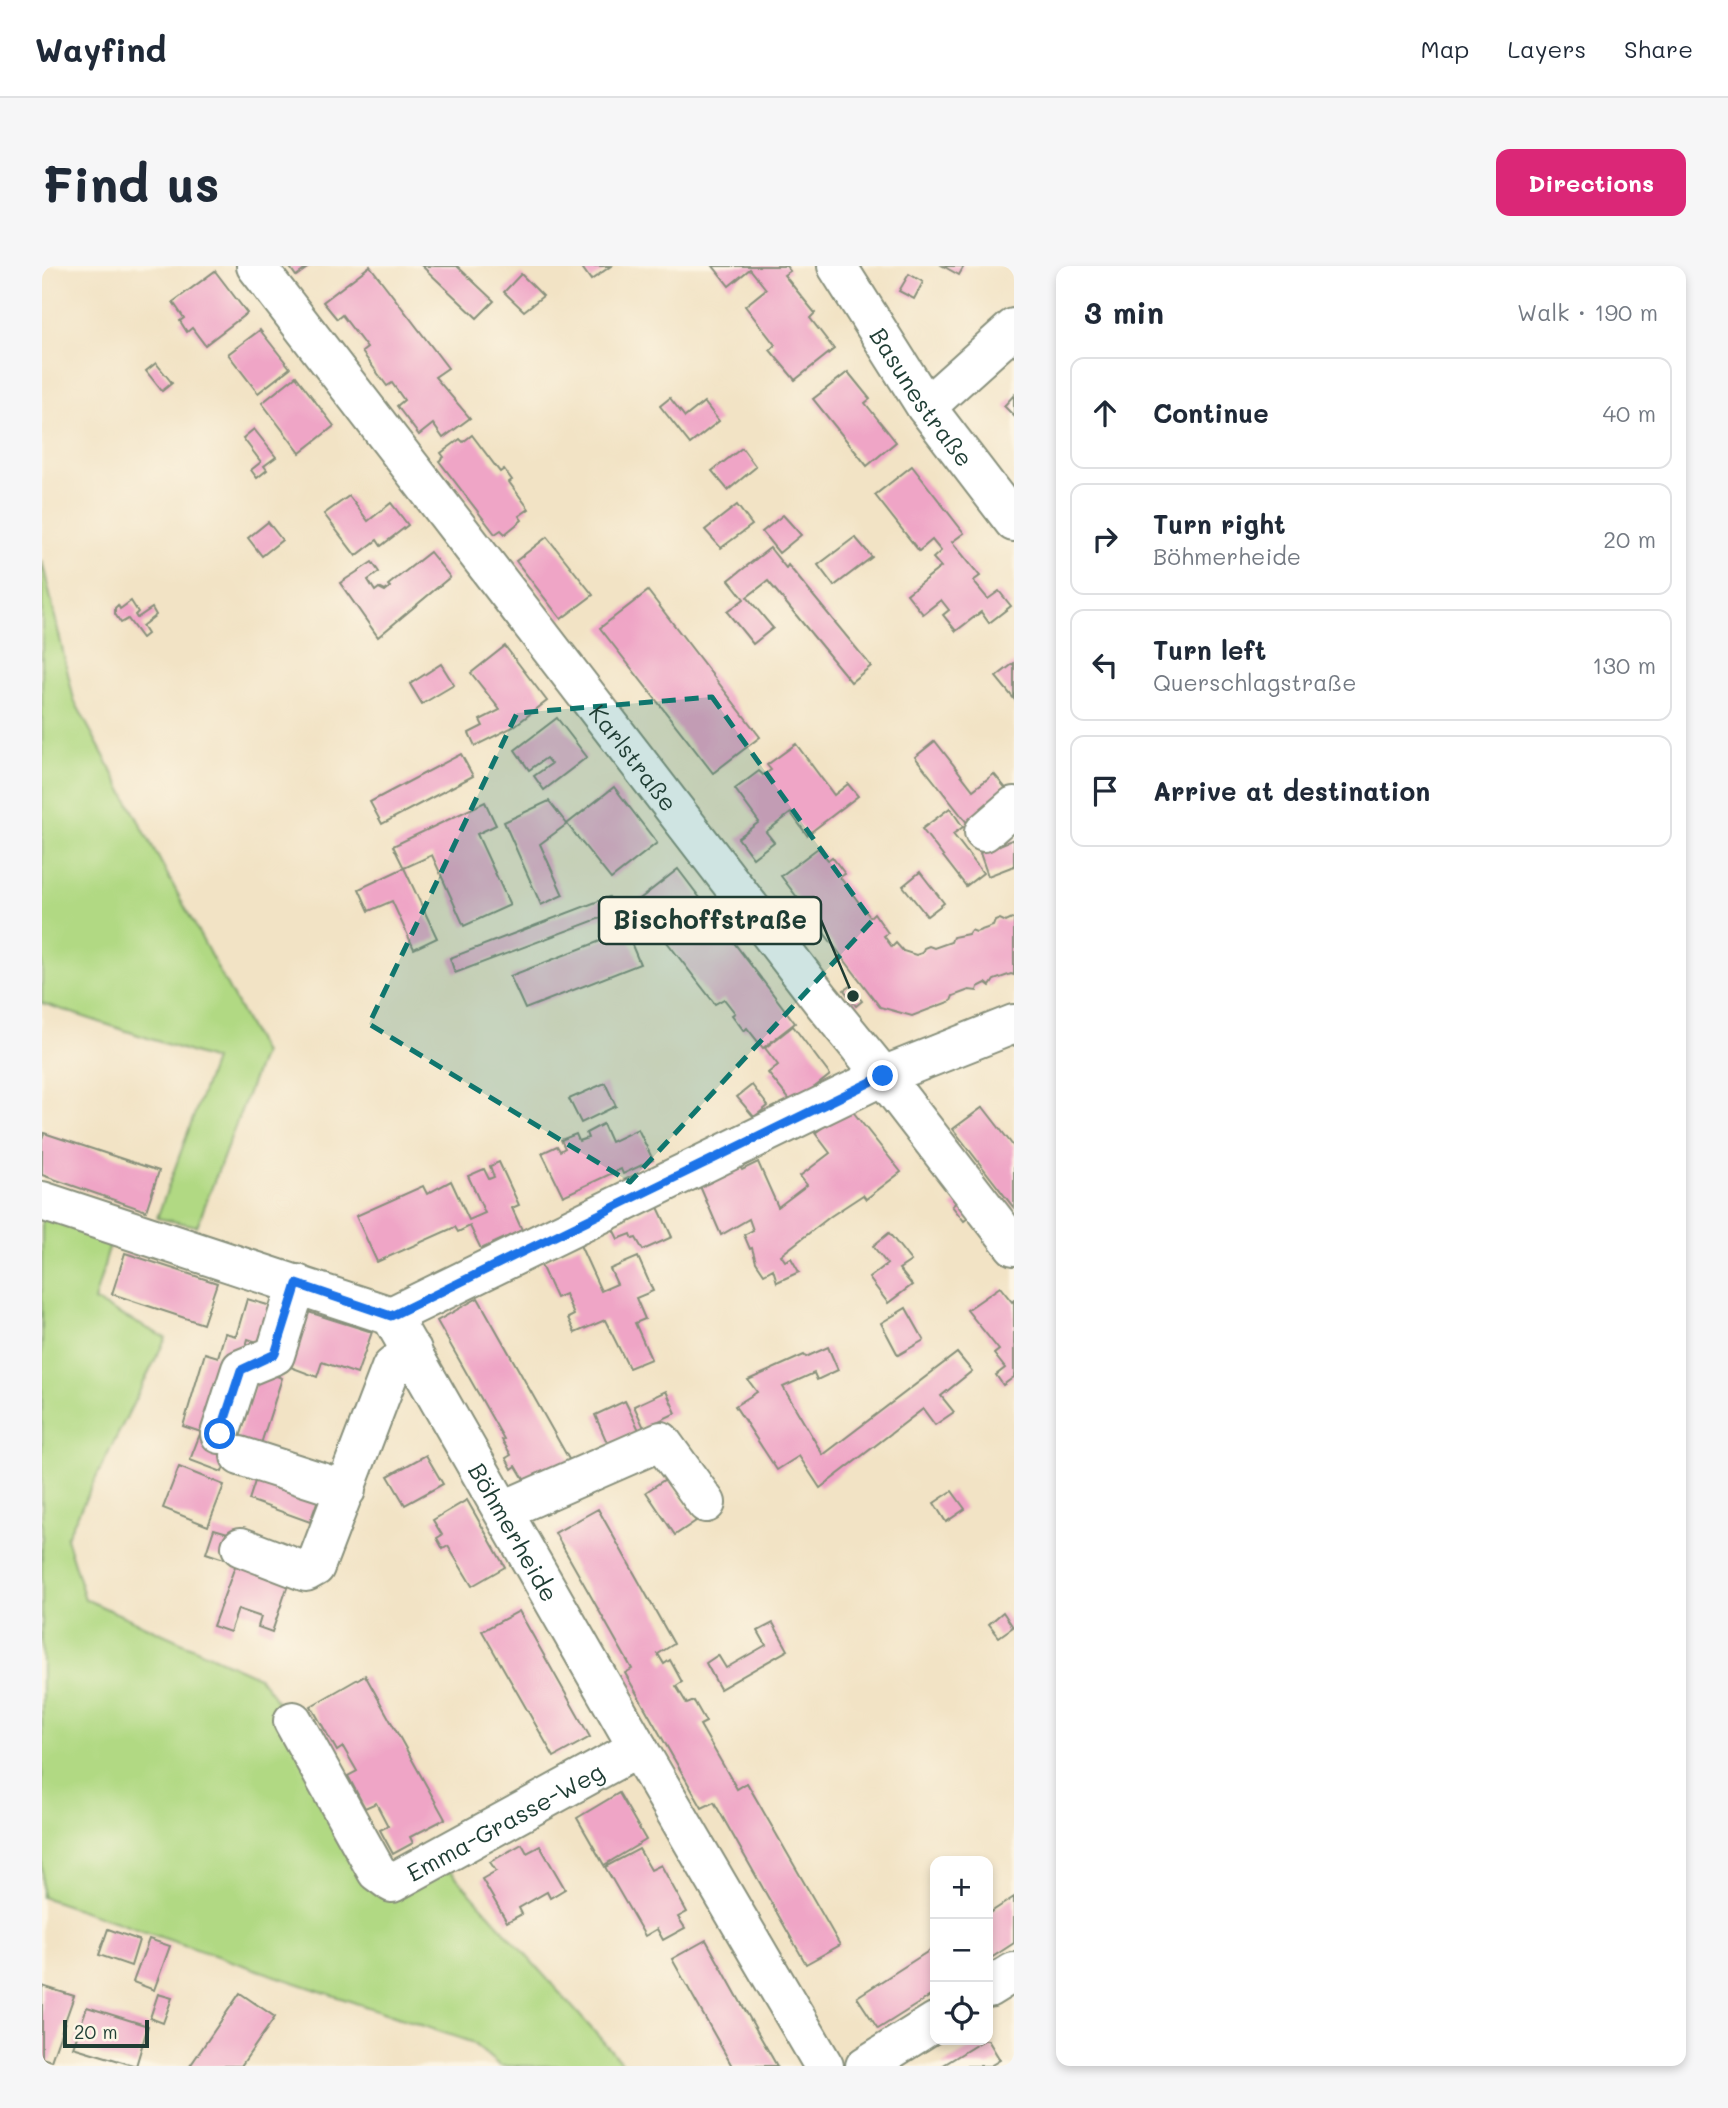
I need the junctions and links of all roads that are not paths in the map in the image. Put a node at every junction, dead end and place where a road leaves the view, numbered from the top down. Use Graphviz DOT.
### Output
graph roads {
  1 [pos="256,266"];
  2 [pos="837,266"];
  3 [pos="1014,328"];
  4 [pos="926,407"];
  5 [pos="1014,522"];
  6 [pos="1014,806"];
  7 [pos="985,832"];
  8 [pos="1014,1024"];
  9 [pos="883,1076"];
  10 [pos="42,1201"];
  11 [pos="1014,1246"];
  12 [pos="297,1284"];
  13 [pos="391,1316"];
  14 [pos="412,1350"];
  15 [pos="346,1490"];
  16 [pos="706,1503"];
  17 [pos="503,1510"];
  18 [pos="232,1535"];
  19 [pos="293,1721"];
  20 [pos="638,1748"];
  21 [pos="1014,1972"];
  22 [pos="993,1985"];
  23 [pos="930,2025"];
  24 [pos="824,2066"];
  25 [pos="865,2066"];
  1 -- 9 [label="street, Karlstraße"];
  2 -- 4 [label="street, Basunestraße"];
  3 -- 4 [label="street"];
  4 -- 5 [label="street, Basunestraße"];
  6 -- 7 [label="street"];
  8 -- 9 [label="street"];
  9 -- 11 [label="street, Karlstraße"];
  9 -- 13 [label="street"];
  10 -- 12 [label="street"];
  12 -- 13 [label="street"];
  12 -- 15 [label="street"];
  13 -- 14 [label="street, Böhmerheide"];
  14 -- 15 [label="street"];
  14 -- 17 [label="street, Böhmerheide"];
  15 -- 18 [label="street"];
  16 -- 17 [label="street"];
  17 -- 20 [label="street, Böhmerheide"];
  19 -- 20 [label="street, Emma-Grasse-Weg"];
  20 -- 24 [label="street, Böhmerheide"];
  21 -- 22 [label="street"];
  23 -- 25 [label="street"];
}
